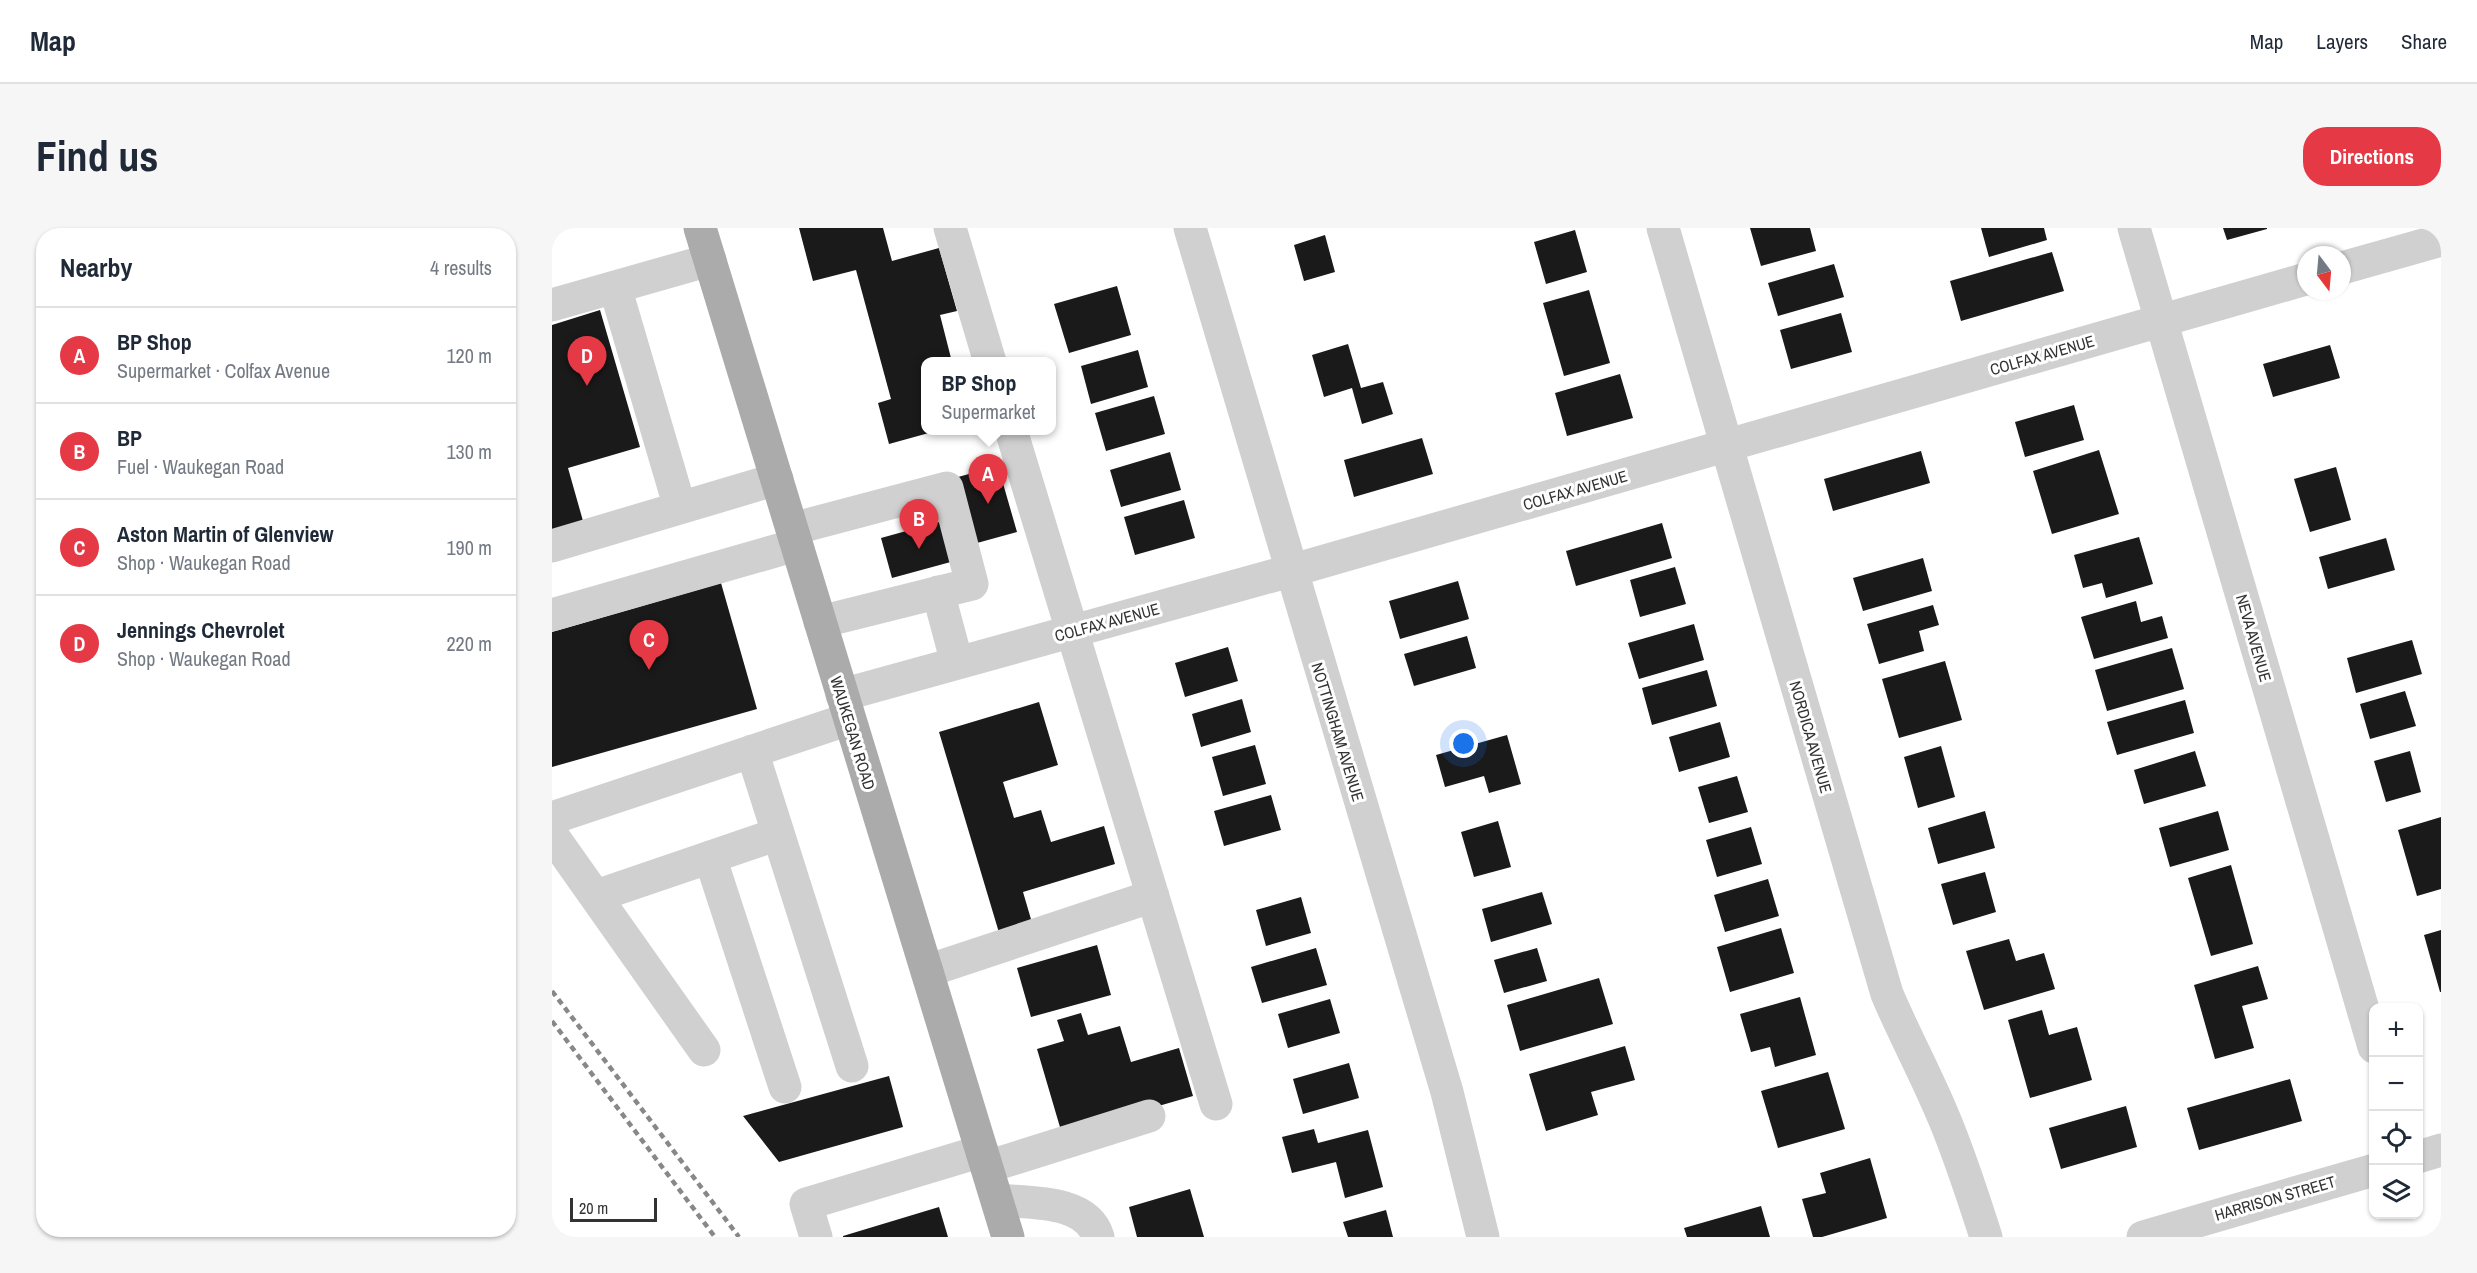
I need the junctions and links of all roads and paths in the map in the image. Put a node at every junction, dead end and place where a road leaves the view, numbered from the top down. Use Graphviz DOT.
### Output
graph roads {
  1 [pos="700,228"];
  2 [pos="950,228"];
  3 [pos="1190,228"];
  4 [pos="1663,228"];
  5 [pos="2134,228"];
  6 [pos="2441,240"];
  7 [pos="710,260"];
  8 [pos="2351,265"];
  9 [pos="2297,282"];
  10 [pos="615,287"];
  11 [pos="552,305"];
  12 [pos="2161,321"];
  13 [pos="989,357"];
  14 [pos="1013,435"];
  15 [pos="1726,447"];
  16 [pos="777,479"];
  17 [pos="680,508"];
  18 [pos="794,537"];
  19 [pos="552,546"];
  20 [pos="1290,571"];
  21 [pos="938,592"];
  22 [pos="552,615"];
  23 [pos="820,622"];
  24 [pos="1072,631"];
  25 [pos="957,663"];
  26 [pos="845,707"];
  27 [pos="752,751"];
  28 [pos="552,818"];
  29 [pos="778,834"];
  30 [pos="552,835"];
  31 [pos="710,858"];
  32 [pos="596,896"];
  33 [pos="1153,896"];
  34 [pos="927,971"];
  35 [pos="2369,1033"];
  36 [pos="704,1050"];
  37 [pos="852,1066"];
  38 [pos="785,1087"];
  39 [pos="1216,1104"];
  40 [pos="1149,1116"];
  41 [pos="2441,1150"];
  42 [pos="2423,1155"];
  43 [pos="984,1159"];
  44 [pos="2369,1171"];
  45 [pos="997,1200"];
  46 [pos="816,1237"];
  47 [pos="1008,1237"];
  48 [pos="1098,1237"];
  49 [pos="1483,1237"];
  50 [pos="1986,1237"];
  51 [pos="2143,1237"];
  1 -- 7 [label="main road, WAUKEGAN ROAD"];
  2 -- 13 [label="street"];
  3 -- 20 [label="street, NOTTINGHAM AVENUE"];
  4 -- 15 [label="street, NORDICA AVENUE"];
  5 -- 12 [label="street, NEVA AVENUE"];
  6 -- 8 [label="street"];
  7 -- 10 [label="street"];
  7 -- 16 [label="main road, WAUKEGAN ROAD"];
  9 -- 12 [label="street, COLFAX AVENUE"];
  10 -- 11 [label="street"];
  10 -- 17 [label="street"];
  12 -- 15 [label="street, COLFAX AVENUE"];
  12 -- 35 [label="street, NEVA AVENUE"];
  14 -- 24 [label="street"];
  15 -- 20 [label="street, COLFAX AVENUE"];
  15 -- 50 [label="street, NORDICA AVENUE"];
  16 -- 17 [label="street"];
  16 -- 18 [label="main road, WAUKEGAN ROAD"];
  17 -- 19 [label="street"];
  18 -- 21 [label="street"];
  18 -- 22 [label="street"];
  18 -- 23 [label="main road, WAUKEGAN ROAD"];
  20 -- 24 [label="street, COLFAX AVENUE"];
  20 -- 49 [label="street, NOTTINGHAM AVENUE"];
  21 -- 23 [label="street"];
  21 -- 25 [label="street"];
  23 -- 26 [label="main road, WAUKEGAN ROAD"];
  24 -- 25 [label="street, COLFAX AVENUE"];
  24 -- 33 [label="street"];
  25 -- 26 [label="street, COLFAX AVENUE"];
  26 -- 27 [label="street, COLFAX AVENUE"];
  26 -- 34 [label="main road, WAUKEGAN ROAD"];
  27 -- 28 [label="street, COLFAX AVENUE"];
  27 -- 29 [label="street"];
  29 -- 31 [label="street"];
  29 -- 37 [label="street"];
  30 -- 32 [label="street"];
  31 -- 32 [label="street"];
  31 -- 38 [label="street"];
  32 -- 36 [label="street"];
  33 -- 34 [label="street"];
  33 -- 39 [label="street"];
  34 -- 43 [label="main road, WAUKEGAN ROAD"];
  40 -- 43 [label="street"];
  41 -- 42 [label="street"];
  43 -- 45 [label="main road, WAUKEGAN ROAD"];
  43 -- 46 [label="street"];
  44 -- 51 [label="street, HARRISON STREET"];
  45 -- 47 [label="main road, WAUKEGAN ROAD"];
  45 -- 48 [label="street"];
}
